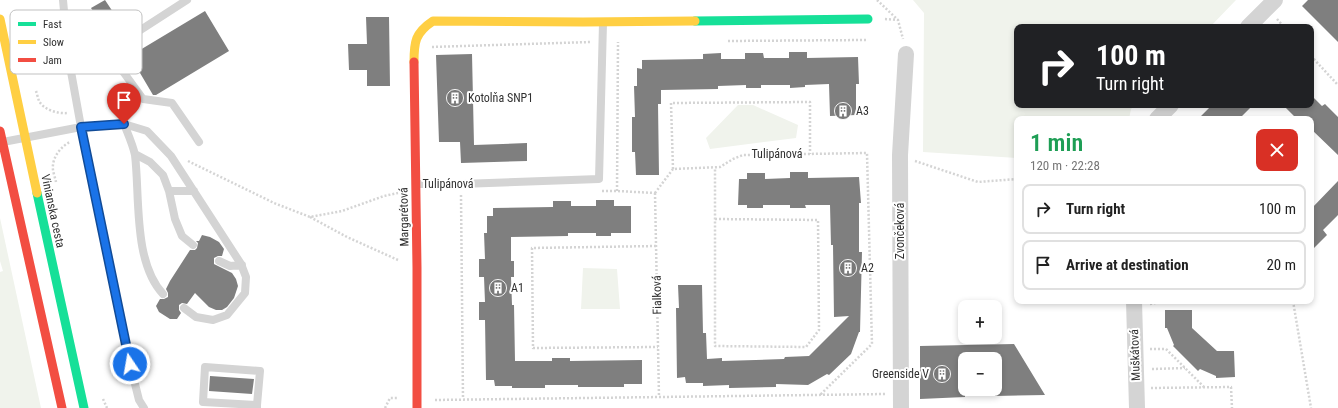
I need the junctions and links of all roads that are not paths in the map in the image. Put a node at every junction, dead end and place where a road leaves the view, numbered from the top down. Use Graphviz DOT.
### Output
graph roads {
  1 [pos="63,0"];
  2 [pos="187,0"];
  3 [pos="1275,0"];
  4 [pos="64,10"];
  5 [pos="868,18"];
  6 [pos="0,19"];
  7 [pos="603,21"];
  8 [pos="1251,24"];
  9 [pos="142,29"];
  10 [pos="906,54"];
  11 [pos="10,67"];
  12 [pos="12,74"];
  13 [pos="70,74"];
  14 [pos="125,74"];
  15 [pos="1168,108"];
  16 [pos="1160,116"];
  17 [pos="124,124"];
  18 [pos="77,128"];
  19 [pos="0,131"];
  20 [pos="25,138"];
  21 [pos="2,142"];
  22 [pos="199,142"];
  23 [pos="135,154"];
  24 [pos="416,187"];
  25 [pos="169,190"];
  26 [pos="194,191"];
  27 [pos="193,245"];
  28 [pos="219,261"];
  29 [pos="242,265"];
  30 [pos="163,294"];
  31 [pos="1134,304"];
  32 [pos="184,308"];
  33 [pos="901,401"];
  34 [pos="417,404"];
  35 [pos="84,405"];
  36 [pos="257,406"];
  37 [pos="62,408"];
  38 [pos="144,408"];
  39 [pos="1137,408"];
  1 -- 4 [label="lane"];
  2 -- 9 [label="lane"];
  3 -- 8 [label="street"];
  5 -- 7 [label="street"];
  6 -- 11 [label="street, Vinianska cesta"];
  7 -- 24 [label="lane, Tulipánová"];
  7 -- 24 [label="street, Margarétová"];
  10 -- 33 [label="street, Zvončeková"];
  12 -- 20 [label="street, Vinianska cesta"];
  13 -- 18 [label="lane"];
  14 -- 22 [label="lane"];
  15 -- 16 [label="street"];
  17 -- 18 [label="lane"];
  17 -- 23 [label="lane"];
  17 -- 26 [label="lane"];
  18 -- 20 [label="lane"];
  18 -- 38 [label="lane"];
  19 -- 21 [label="street"];
  20 -- 21 [label="lane"];
  20 -- 35 [label="street, Vinianska cesta"];
  21 -- 37 [label="street"];
  23 -- 25 [label="lane"];
  23 -- 30 [label="lane"];
  24 -- 34 [label="street, Margarétová"];
  25 -- 26 [label="lane"];
  25 -- 27 [label="lane"];
  26 -- 29 [label="lane"];
  28 -- 29 [label="lane"];
  29 -- 32 [label="lane"];
  31 -- 39 [label="street, Muškátová"];
  36 -- 36 [label="lane"];
}
